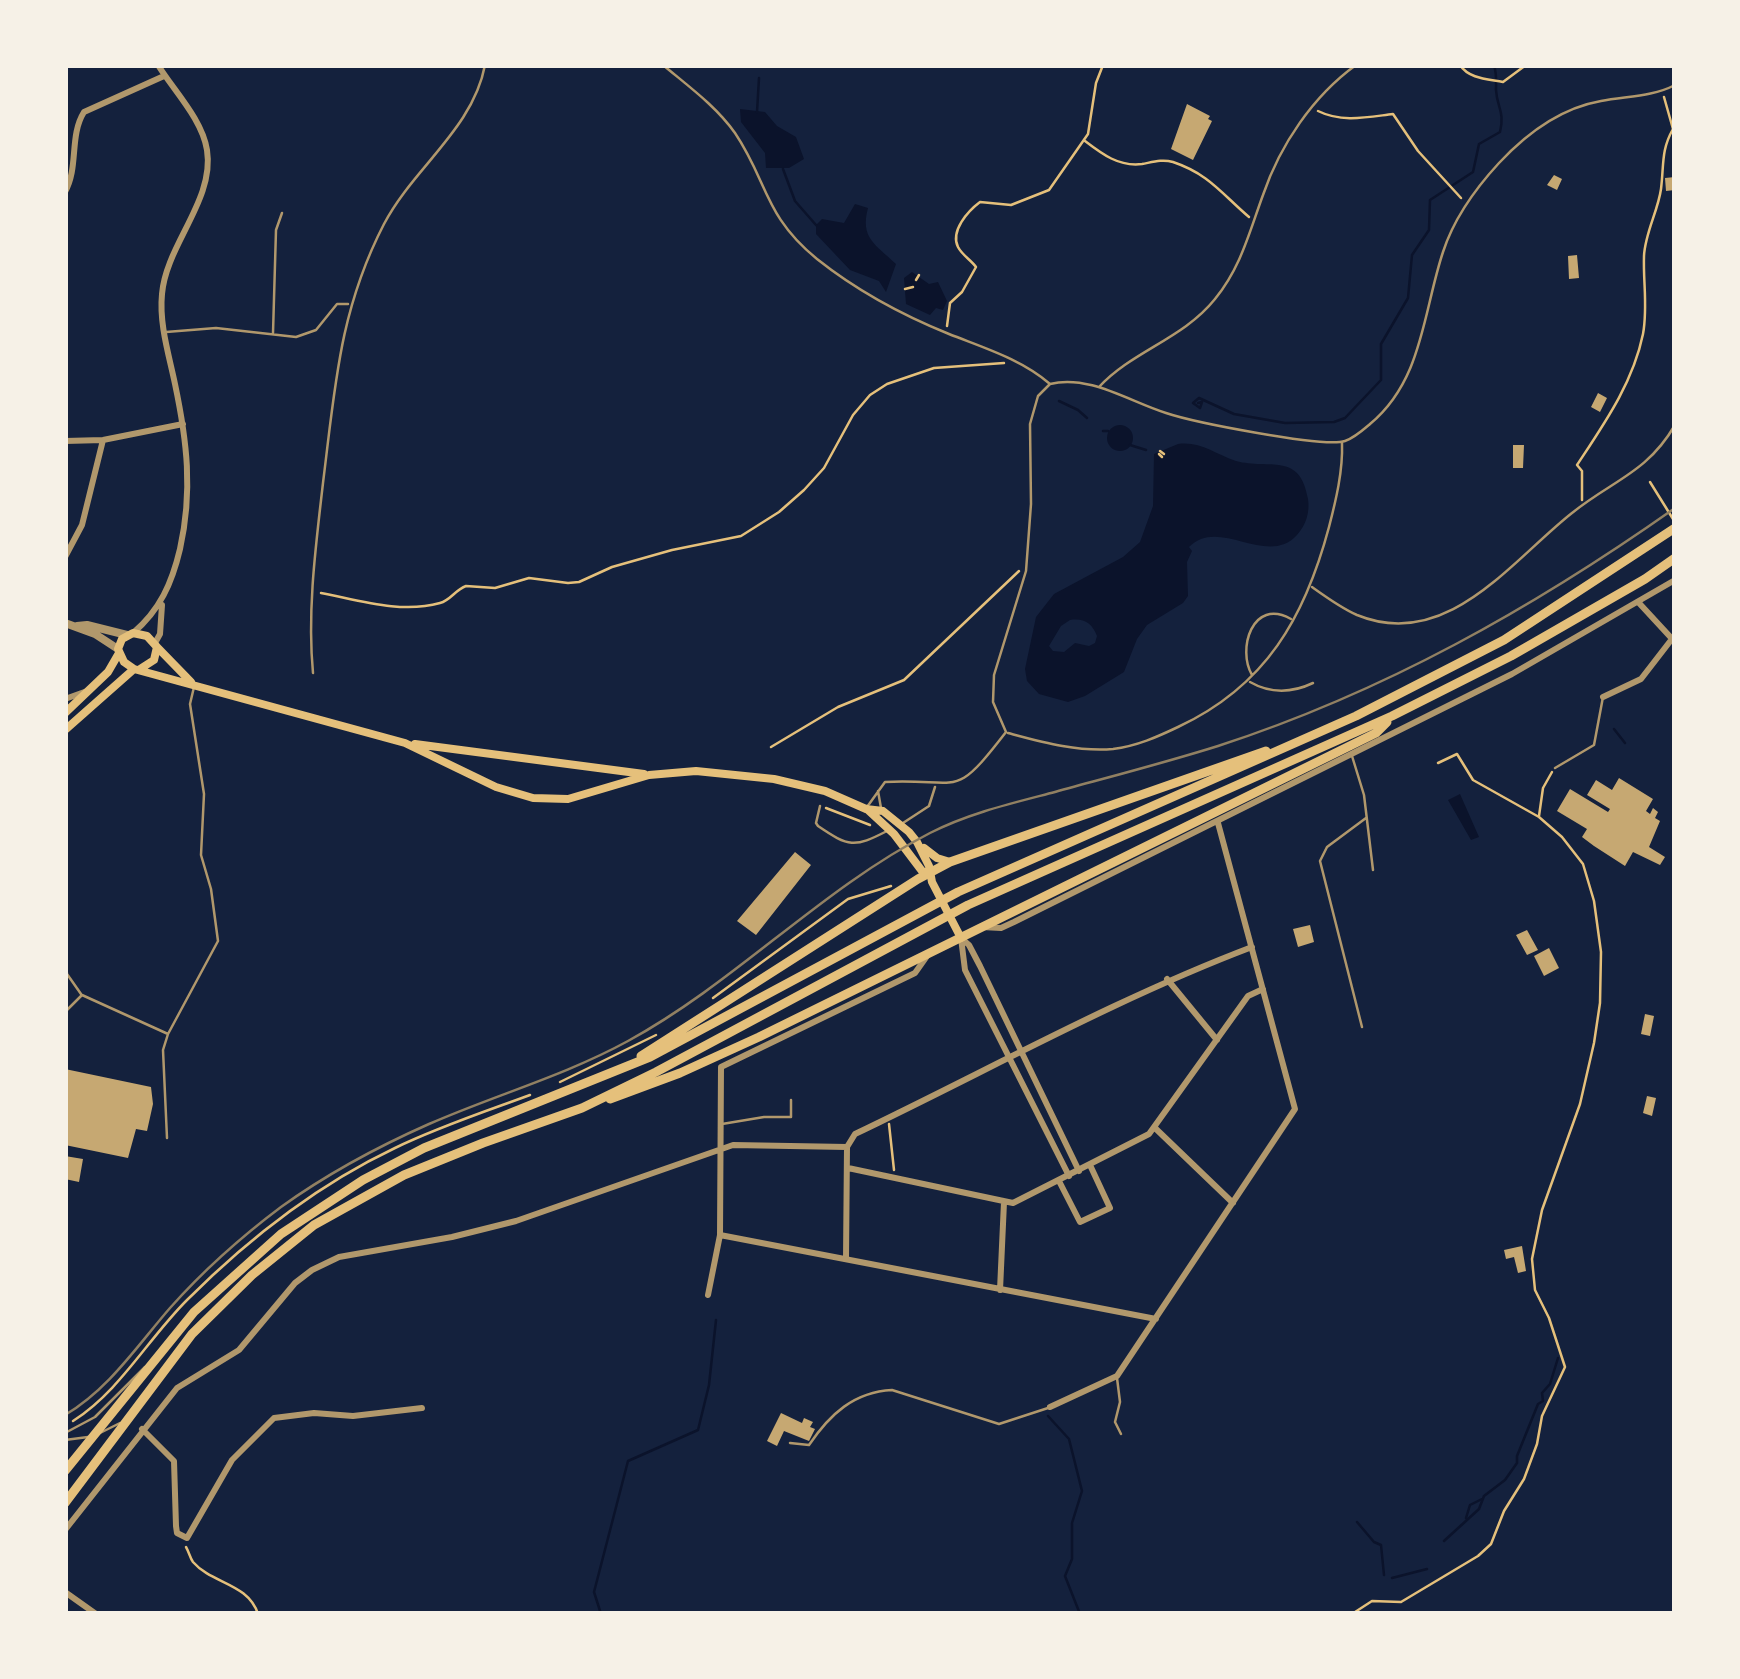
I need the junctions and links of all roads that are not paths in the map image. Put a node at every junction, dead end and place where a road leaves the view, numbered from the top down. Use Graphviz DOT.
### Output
graph roads {
  1 [pos="158,65"];
  2 [pos="485,65"];
  3 [pos="663,65"];
  4 [pos="1356,65"];
  5 [pos="164,76"];
  6 [pos="1675,85"];
  7 [pos="65,192"];
  8 [pos="282,213"];
  9 [pos="350,304"];
  10 [pos="164,332"];
  11 [pos="273,335"];
  12 [pos="1050,384"];
  13 [pos="1098,388"];
  14 [pos="183,424"];
  15 [pos="1675,425"];
  16 [pos="65,440"];
  17 [pos="102,440"];
  18 [pos="1342,442"];
  19 [pos="1675,526"];
  20 [pos="65,558"];
  21 [pos="1675,558"];
  22 [pos="1675,580"];
  23 [pos="1310,586"];
  24 [pos="1639,602"];
  25 [pos="162,604"];
  26 [pos="1293,620"];
  27 [pos="65,623"];
  28 [pos="77,626"];
  29 [pos="130,634"];
  30 [pos="1674,638"];
  31 [pos="156,645"];
  32 [pos="118,651"];
  33 [pos="137,669"];
  34 [pos="313,673"];
  35 [pos="1253,676"];
  36 [pos="1248,682"];
  37 [pos="1313,683"];
  38 [pos="194,685"];
  39 [pos="91,689"];
  40 [pos="1603,697"];
  41 [pos="65,699"];
  42 [pos="65,713"];
  43 [pos="1392,716"];
  44 [pos="65,730"];
  45 [pos="1006,732"];
  46 [pos="1304,739"];
  47 [pos="404,743"];
  48 [pos="1352,756"];
  49 [pos="1555,768"];
  50 [pos="649,775"];
  51 [pos="935,785"];
  52 [pos="878,790"];
  53 [pos="820,806"];
  54 [pos="866,808"];
  55 [pos="882,811"];
  56 [pos="1366,818"];
  57 [pos="1218,823"];
  58 [pos="924,859"];
  59 [pos="950,862"];
  60 [pos="1373,870"];
  61 [pos="930,878"];
  62 [pos="981,927"];
  63 [pos="959,936"];
  64 [pos="1252,946"];
  65 [pos="927,956"];
  66 [pos="65,958"];
  67 [pos="1167,979"];
  68 [pos="1262,989"];
  69 [pos="82,995"];
  70 [pos="997,1000"];
  71 [pos="982,1006"];
  72 [pos="65,1012"];
  73 [pos="1362,1027"];
  74 [pos="168,1034"];
  75 [pos="1216,1040"];
  76 [pos="1021,1051"];
  77 [pos="1009,1057"];
  78 [pos="613,1073"];
  79 [pos="791,1100"];
  80 [pos="582,1108"];
  81 [pos="1049,1111"];
  82 [pos="1039,1116"];
  83 [pos="720,1124"];
  84 [pos="1155,1128"];
  85 [pos="167,1138"];
  86 [pos="847,1147"];
  87 [pos="720,1150"];
  88 [pos="1090,1165"];
  89 [pos="848,1168"];
  90 [pos="1079,1170"];
  91 [pos="1069,1176"];
  92 [pos="1059,1181"];
  93 [pos="1004,1202"];
  94 [pos="1234,1203"];
  95 [pos="720,1235"];
  96 [pos="846,1259"];
  97 [pos="1000,1290"];
  98 [pos="708,1296"];
  99 [pos="1156,1319"];
  100 [pos="150,1363"];
  101 [pos="1117,1376"];
  102 [pos="1050,1407"];
  103 [pos="422,1408"];
  104 [pos="130,1417"];
  105 [pos="142,1429"];
  106 [pos="65,1433"];
  107 [pos="1122,1434"];
  108 [pos="94,1436"];
  109 [pos="65,1440"];
  110 [pos="790,1443"];
  111 [pos="65,1472"];
  112 [pos="65,1503"];
  113 [pos="65,1530"];
  114 [pos="65,1592"];
  115 [pos="96,1614"];
  1 -- 5 [label="street"];
  2 -- 9 [label="lane"];
  3 -- 12 [label="lane"];
  4 -- 13 [label="lane"];
  5 -- 7 [label="street"];
  5 -- 10 [label="street"];
  6 -- 18 [label="lane"];
  8 -- 11 [label="lane"];
  9 -- 11 [label="lane"];
  9 -- 34 [label="lane"];
  10 -- 11 [label="lane"];
  10 -- 14 [label="street"];
  12 -- 13 [label="lane"];
  12 -- 45 [label="lane"];
  13 -- 18 [label="lane"];
  14 -- 17 [label="street"];
  14 -- 25 [label="street"];
  15 -- 23 [label="lane"];
  16 -- 17 [label="street"];
  17 -- 20 [label="street"];
  18 -- 23 [label="lane"];
  19 -- 46 [label="main road"];
  21 -- 43 [label="main road"];
  22 -- 24 [label="street"];
  23 -- 26 [label="lane"];
  24 -- 30 [label="street"];
  24 -- 48 [label="street"];
  25 -- 29 [label="street"];
  25 -- 31 [label="street"];
  26 -- 35 [label="lane"];
  26 -- 35 [label="lane"];
  27 -- 28 [label="street"];
  28 -- 29 [label="street"];
  28 -- 32 [label="street"];
  29 -- 31 [label="main road"];
  29 -- 32 [label="main road"];
  30 -- 40 [label="street"];
  31 -- 33 [label="main road"];
  31 -- 38 [label="main road"];
  32 -- 33 [label="main road"];
  32 -- 39 [label="main road"];
  33 -- 38 [label="main road"];
  33 -- 44 [label="main road"];
  35 -- 36 [label="lane"];
  36 -- 37 [label="lane"];
  36 -- 45 [label="lane"];
  38 -- 47 [label="main road"];
  38 -- 74 [label="lane"];
  39 -- 41 [label="street"];
  39 -- 42 [label="main road"];
  40 -- 49 [label="lane"];
  43 -- 62 [label="main road"];
  43 -- 80 [label="main road"];
  45 -- 51 [label="lane"];
  46 -- 59 [label="main road"];
  46 -- 78 [label="main road"];
  47 -- 50 [label="main road"];
  47 -- 50 [label="main road"];
  48 -- 56 [label="lane"];
  48 -- 57 [label="street"];
  50 -- 54 [label="main road"];
  51 -- 52 [label="lane"];
  51 -- 53 [label="lane"];
  52 -- 54 [label="lane"];
  52 -- 55 [label="lane"];
  54 -- 55 [label="main road"];
  54 -- 58 [label="main road"];
  55 -- 58 [label="main road"];
  56 -- 60 [label="lane"];
  56 -- 73 [label="lane"];
  57 -- 62 [label="street"];
  57 -- 64 [label="street"];
  58 -- 59 [label="main road"];
  58 -- 61 [label="main road"];
  59 -- 61 [label="main road"];
  61 -- 63 [label="main road"];
  61 -- 78 [label="main road"];
  62 -- 63 [label="main road"];
  63 -- 65 [label="main road"];
  63 -- 70 [label="street"];
  63 -- 71 [label="street"];
  64 -- 67 [label="street"];
  64 -- 68 [label="street"];
  65 -- 80 [label="main road"];
  65 -- 83 [label="street"];
  66 -- 69 [label="lane"];
  67 -- 75 [label="street"];
  67 -- 76 [label="street"];
  68 -- 75 [label="street"];
  68 -- 94 [label="street"];
  69 -- 72 [label="lane"];
  69 -- 74 [label="lane"];
  70 -- 71 [label="street"];
  70 -- 76 [label="street"];
  71 -- 77 [label="street"];
  74 -- 85 [label="lane"];
  75 -- 84 [label="street"];
  76 -- 77 [label="street"];
  76 -- 81 [label="street"];
  77 -- 82 [label="street"];
  77 -- 86 [label="street"];
  78 -- 100 [label="main road"];
  79 -- 83 [label="lane"];
  80 -- 104 [label="main road"];
  81 -- 82 [label="street"];
  81 -- 90 [label="street"];
  82 -- 91 [label="street"];
  83 -- 87 [label="street"];
  84 -- 88 [label="street"];
  84 -- 94 [label="street"];
  86 -- 87 [label="street"];
  86 -- 89 [label="street"];
  87 -- 95 [label="street"];
  87 -- 105 [label="street"];
  88 -- 90 [label="street"];
  88 -- 92 [label="street"];
  89 -- 93 [label="street"];
  89 -- 96 [label="street"];
  90 -- 91 [label="street"];
  91 -- 92 [label="street"];
  92 -- 93 [label="street"];
  93 -- 97 [label="street"];
  94 -- 99 [label="street"];
  95 -- 96 [label="street"];
  95 -- 98 [label="street"];
  96 -- 97 [label="street"];
  97 -- 99 [label="street"];
  99 -- 101 [label="street"];
  100 -- 106 [label="lane"];
  100 -- 108 [label="main road"];
  101 -- 102 [label="street"];
  101 -- 107 [label="lane"];
  102 -- 110 [label="lane"];
  103 -- 105 [label="street"];
  104 -- 108 [label="lane"];
  104 -- 112 [label="main road"];
  105 -- 113 [label="street"];
  108 -- 109 [label="lane"];
  108 -- 111 [label="main road"];
  114 -- 115 [label="street"];
}
